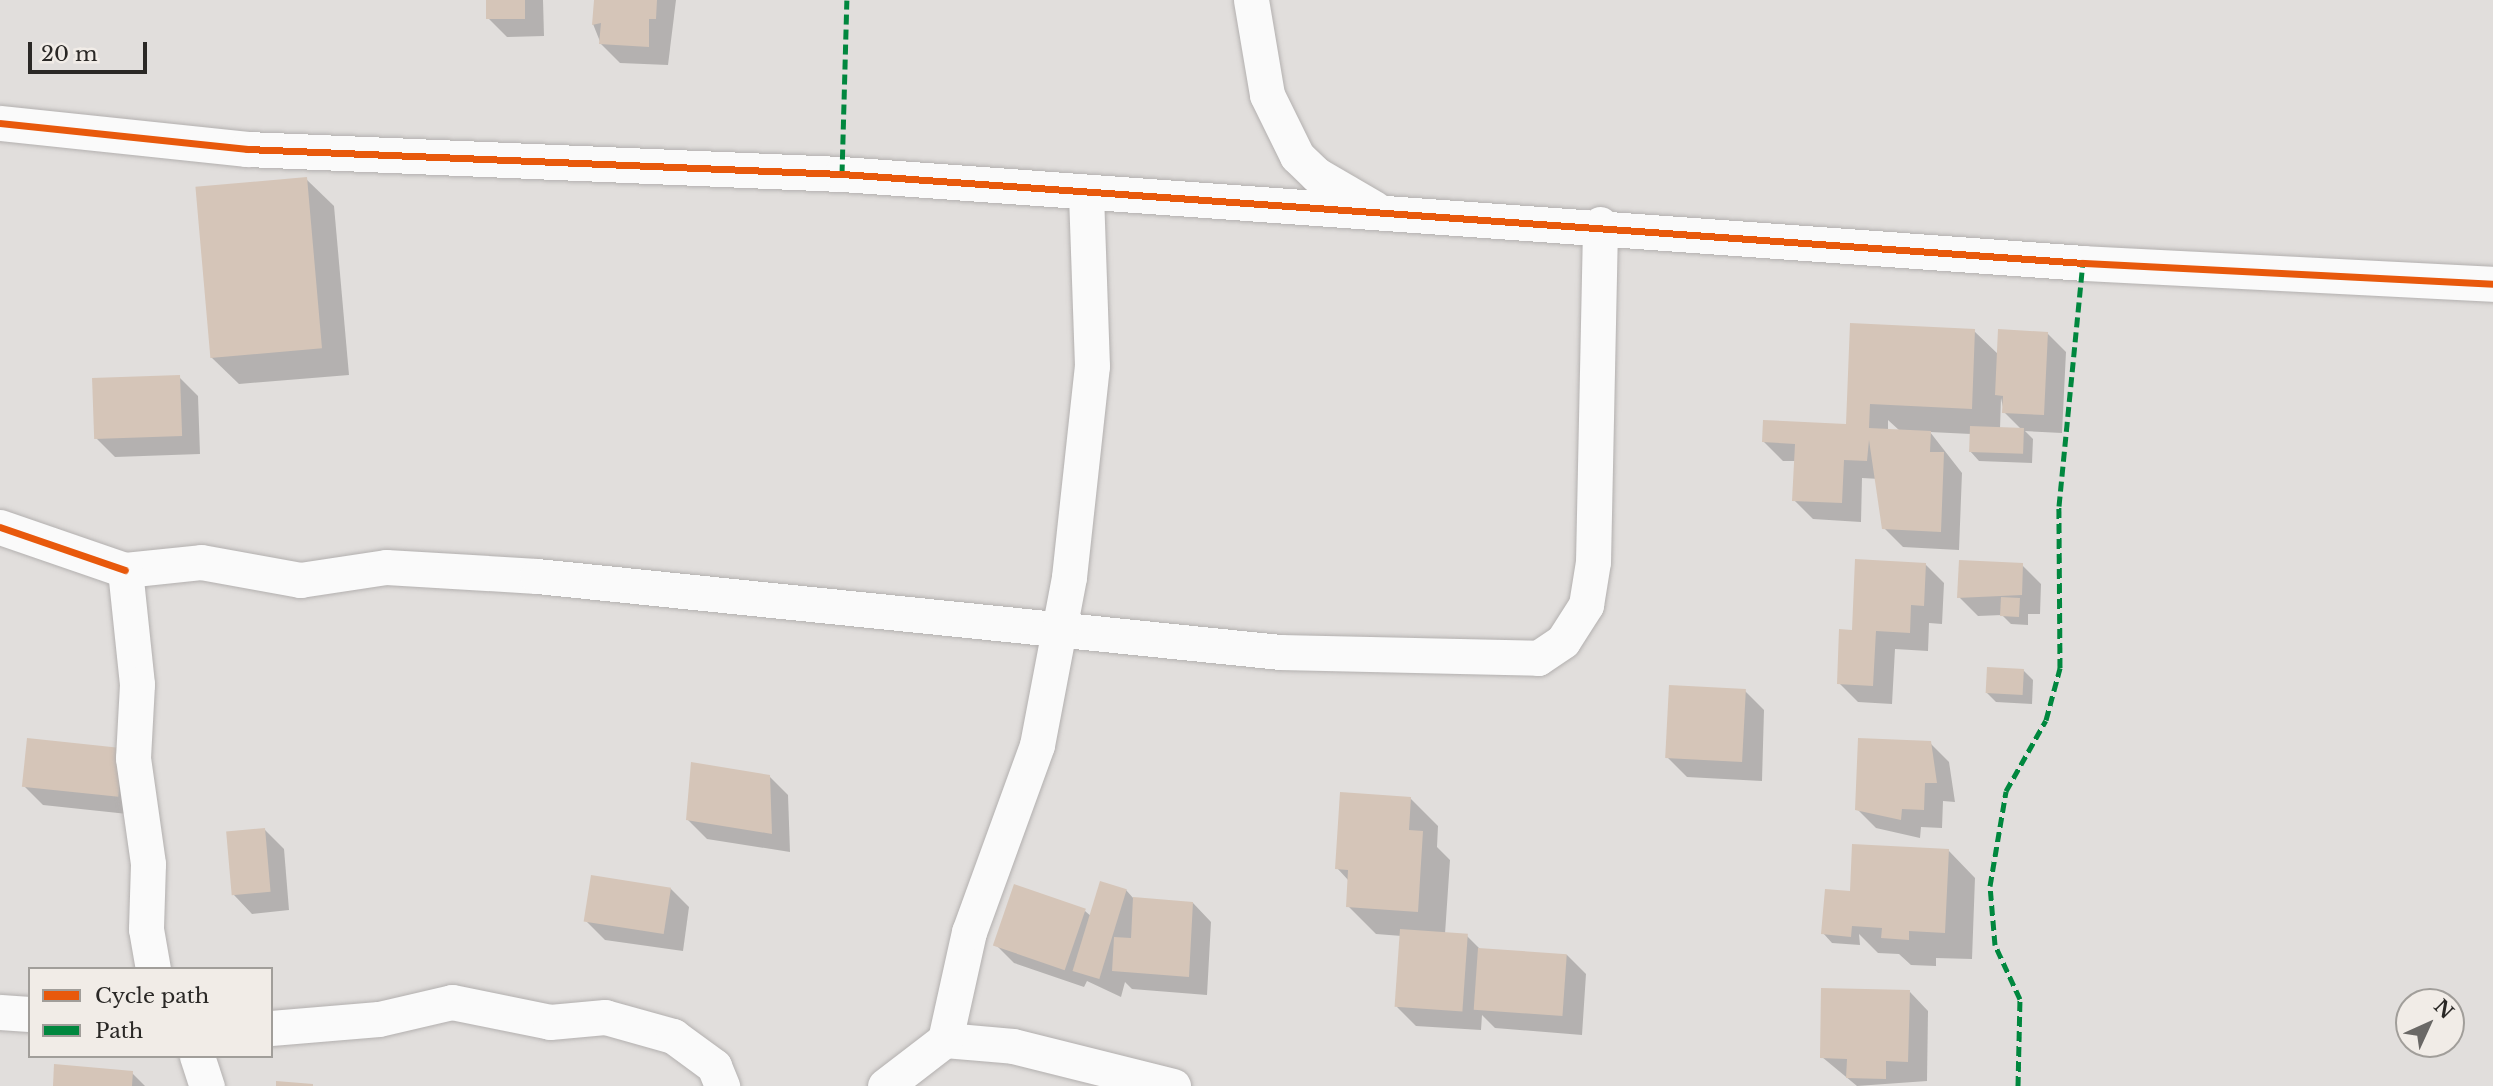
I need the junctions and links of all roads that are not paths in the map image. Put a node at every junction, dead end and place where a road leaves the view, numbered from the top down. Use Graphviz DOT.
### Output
graph roads {
  1 [pos="1251,0"];
  2 [pos="0,124"];
  3 [pos="1086,192"];
  4 [pos="1380,212"];
  5 [pos="1600,224"];
  6 [pos="2493,284"];
  7 [pos="0,527"];
  8 [pos="125,570"];
  9 [pos="1059,631"];
  10 [pos="153,967"];
  11 [pos="0,1012"];
  12 [pos="28,1014"];
  13 [pos="273,1028"];
  14 [pos="945,1040"];
  15 [pos="198,1058"];
  16 [pos="207,1086"];
  17 [pos="722,1086"];
  18 [pos="885,1086"];
  19 [pos="1173,1086"];
  1 -- 4 [label="street"];
  2 -- 3 [label="street"];
  3 -- 4 [label="street"];
  3 -- 9 [label="street"];
  4 -- 5 [label="street"];
  5 -- 6 [label="street"];
  5 -- 9 [label="street"];
  7 -- 8 [label="street"];
  8 -- 9 [label="street"];
  8 -- 10 [label="street"];
  9 -- 14 [label="street"];
  11 -- 12 [label="street"];
  13 -- 17 [label="street"];
  14 -- 18 [label="street"];
  14 -- 19 [label="street"];
  15 -- 16 [label="street"];
}
